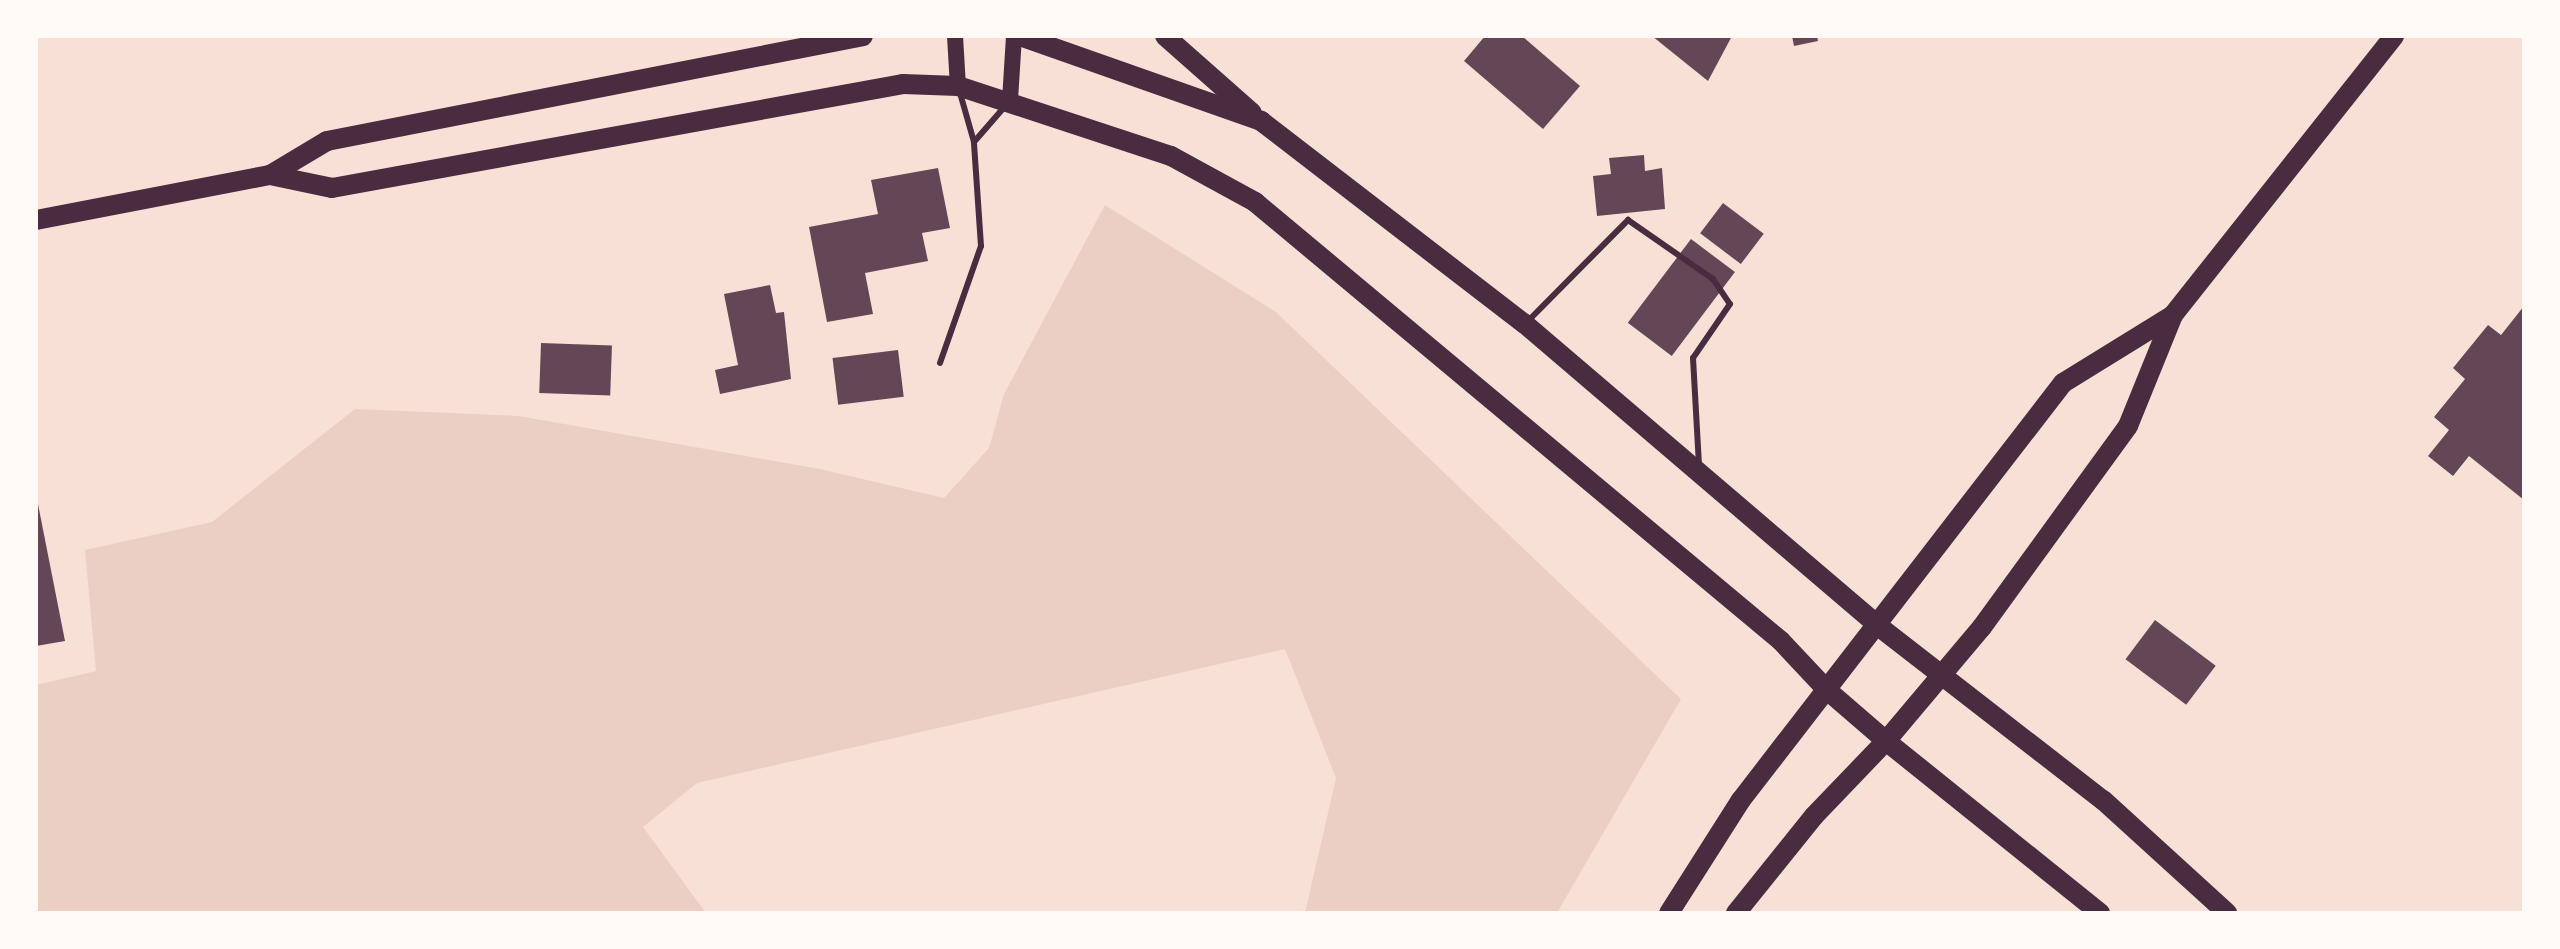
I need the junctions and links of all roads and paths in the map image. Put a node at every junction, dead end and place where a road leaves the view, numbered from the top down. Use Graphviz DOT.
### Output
graph roads {
  1 [pos="863,36"];
  2 [pos="955,36"];
  3 [pos="1017,36"];
  4 [pos="1165,36"];
  5 [pos="2394,36"];
  6 [pos="958,86"];
  7 [pos="1010,100"];
  8 [pos="1261,121"];
  9 [pos="974,142"];
  10 [pos="270,175"];
  11 [pos="36,220"];
  12 [pos="2173,315"];
  13 [pos="1525,324"];
  14 [pos="940,363"];
  15 [pos="1700,469"];
  16 [pos="1877,625"];
  17 [pos="1943,675"];
  18 [pos="1827,690"];
  19 [pos="1886,741"];
  20 [pos="1669,913"];
  21 [pos="1736,913"];
  22 [pos="2100,913"];
  23 [pos="2227,913"];
  1 -- 10 [label="main road"];
  2 -- 6 [label="main road"];
  3 -- 7 [label="main road"];
  3 -- 8 [label="main road"];
  4 -- 8 [label="main road"];
  5 -- 12 [label="main road"];
  6 -- 7 [label="main road"];
  6 -- 9 [label="lane"];
  6 -- 10 [label="main road"];
  7 -- 9 [label="lane"];
  7 -- 18 [label="main road"];
  8 -- 13 [label="main road"];
  9 -- 14 [label="lane"];
  10 -- 11 [label="main road"];
  12 -- 16 [label="main road"];
  12 -- 17 [label="main road"];
  13 -- 15 [label="main road"];
  13 -- 15 [label="lane"];
  15 -- 16 [label="main road"];
  16 -- 17 [label="main road"];
  16 -- 18 [label="main road"];
  17 -- 19 [label="main road"];
  17 -- 23 [label="main road"];
  18 -- 19 [label="main road"];
  18 -- 20 [label="main road"];
  19 -- 21 [label="main road"];
  19 -- 22 [label="main road"];
}
